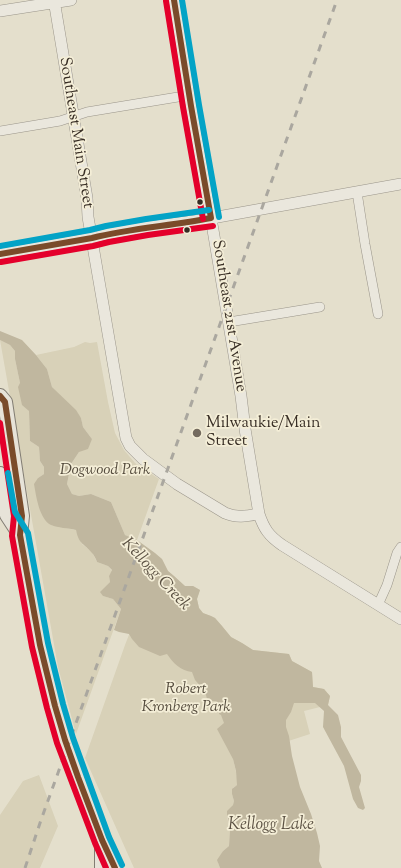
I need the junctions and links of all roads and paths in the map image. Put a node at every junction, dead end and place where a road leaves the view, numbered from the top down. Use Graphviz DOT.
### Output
graph roads {
  1 [pos="71,0"];
  2 [pos="174,0"];
  3 [pos="54,1"];
  4 [pos="0,11"];
  5 [pos="190,95"];
  6 [pos="73,117"];
  7 [pos="0,131"];
  8 [pos="401,184"];
  9 [pos="357,192"];
  10 [pos="211,218"];
  11 [pos="92,238"];
  12 [pos="0,254"];
  13 [pos="320,307"];
  14 [pos="378,314"];
  15 [pos="229,322"];
  16 [pos="0,396"];
  17 [pos="0,420"];
  18 [pos="12,449"];
  19 [pos="0,474"];
  20 [pos="259,514"];
  21 [pos="20,535"];
  22 [pos="401,547"];
  23 [pos="378,605"];
  24 [pos="401,619"];
  25 [pos="102,840"];
  26 [pos="102,868"];
  27 [pos="115,868"];
  1 -- 3 [label="street"];
  2 -- 5 [label="street, Southeast 21st Avenue"];
  3 -- 4 [label="street"];
  3 -- 6 [label="street, Southeast Main Street"];
  5 -- 6 [label="street"];
  5 -- 10 [label="street, Southeast 21st Avenue"];
  6 -- 7 [label="street"];
  6 -- 11 [label="street, Southeast Main Street"];
  8 -- 9 [label="street"];
  9 -- 10 [label="street"];
  9 -- 14 [label="street"];
  10 -- 11 [label="street"];
  10 -- 15 [label="street, Southeast 21st Avenue"];
  11 -- 12 [label="street"];
  11 -- 20 [label="street, Southeast Main Street"];
  13 -- 15 [label="street"];
  15 -- 20 [label="street, Southeast 21st Avenue"];
  16 -- 18 [label="main road"];
  17 -- 18 [label="main road"];
  18 -- 21 [label="main road"];
  19 -- 21 [label="main road"];
  20 -- 23 [label="street, Southeast 21st Avenue"];
  21 -- 25 [label="main road"];
  22 -- 23 [label="street"];
  23 -- 24 [label="street, Southeast 21st Avenue"];
  25 -- 26 [label="main road"];
  25 -- 27 [label="main road"];
}
